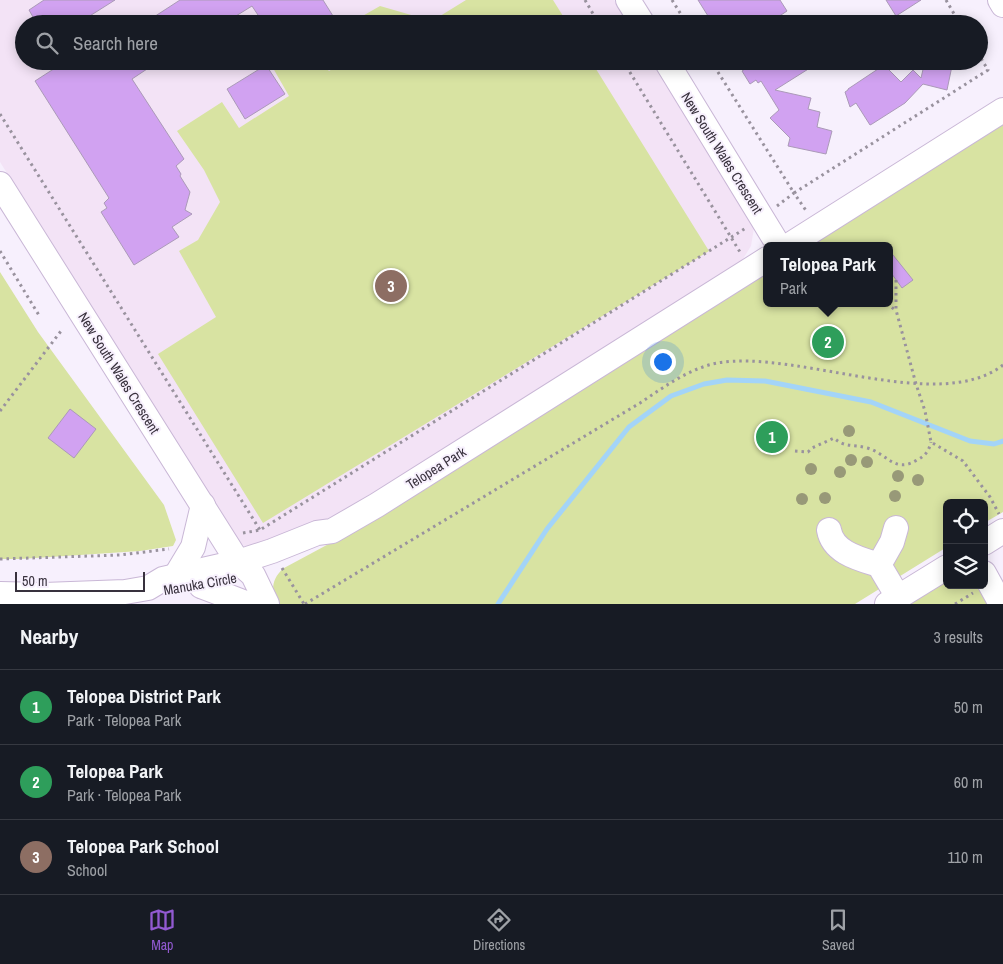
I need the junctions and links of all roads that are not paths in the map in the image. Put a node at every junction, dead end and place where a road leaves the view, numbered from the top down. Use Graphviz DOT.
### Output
graph roads {
  1 [pos="628,0"];
  2 [pos="1000,0"];
  3 [pos="1003,5"];
  4 [pos="637,15"];
  5 [pos="671,70"];
  6 [pos="1003,110"];
  7 [pos="0,184"];
  8 [pos="777,242"];
  9 [pos="794,242"];
  10 [pos="759,264"];
  11 [pos="203,505"];
  12 [pos="896,528"];
  13 [pos="829,530"];
  14 [pos="1003,532"];
  15 [pos="988,541"];
  16 [pos="879,565"];
  17 [pos="943,569"];
  18 [pos="243,571"];
  19 [pos="175,576"];
  20 [pos="988,580"];
  21 [pos="201,586"];
  22 [pos="148,588"];
  23 [pos="0,594"];
  24 [pos="892,601"];
  25 [pos="248,604"];
  26 [pos="254,604"];
  27 [pos="267,604"];
  28 [pos="1001,604"];
  1 -- 4 [label="street"];
  2 -- 3 [label="street"];
  5 -- 8 [label="street, New South Wales Crescent"];
  6 -- 9 [label="street"];
  7 -- 11 [label="street, New South Wales Crescent"];
  10 -- 18 [label="street, Telopea Park"];
  11 -- 18 [label="street, New South Wales Crescent"];
  11 -- 19 [label="street"];
  12 -- 16 [label="street"];
  13 -- 16 [label="street"];
  14 -- 15 [label="street"];
  16 -- 24 [label="street"];
  17 -- 24 [label="street"];
  18 -- 19 [label="street, Manuka Circle"];
  18 -- 21 [label="street, Manuka Circle"];
  18 -- 26 [label="street, New South Wales Crescent"];
  18 -- 27 [label="street, New South Wales Crescent"];
  19 -- 22 [label="street, Manuka Circle"];
  20 -- 28 [label="street"];
  21 -- 22 [label="street, Manuka Circle"];
  21 -- 25 [label="street"];
  22 -- 23 [label="street, Manuka Circle"];
}
